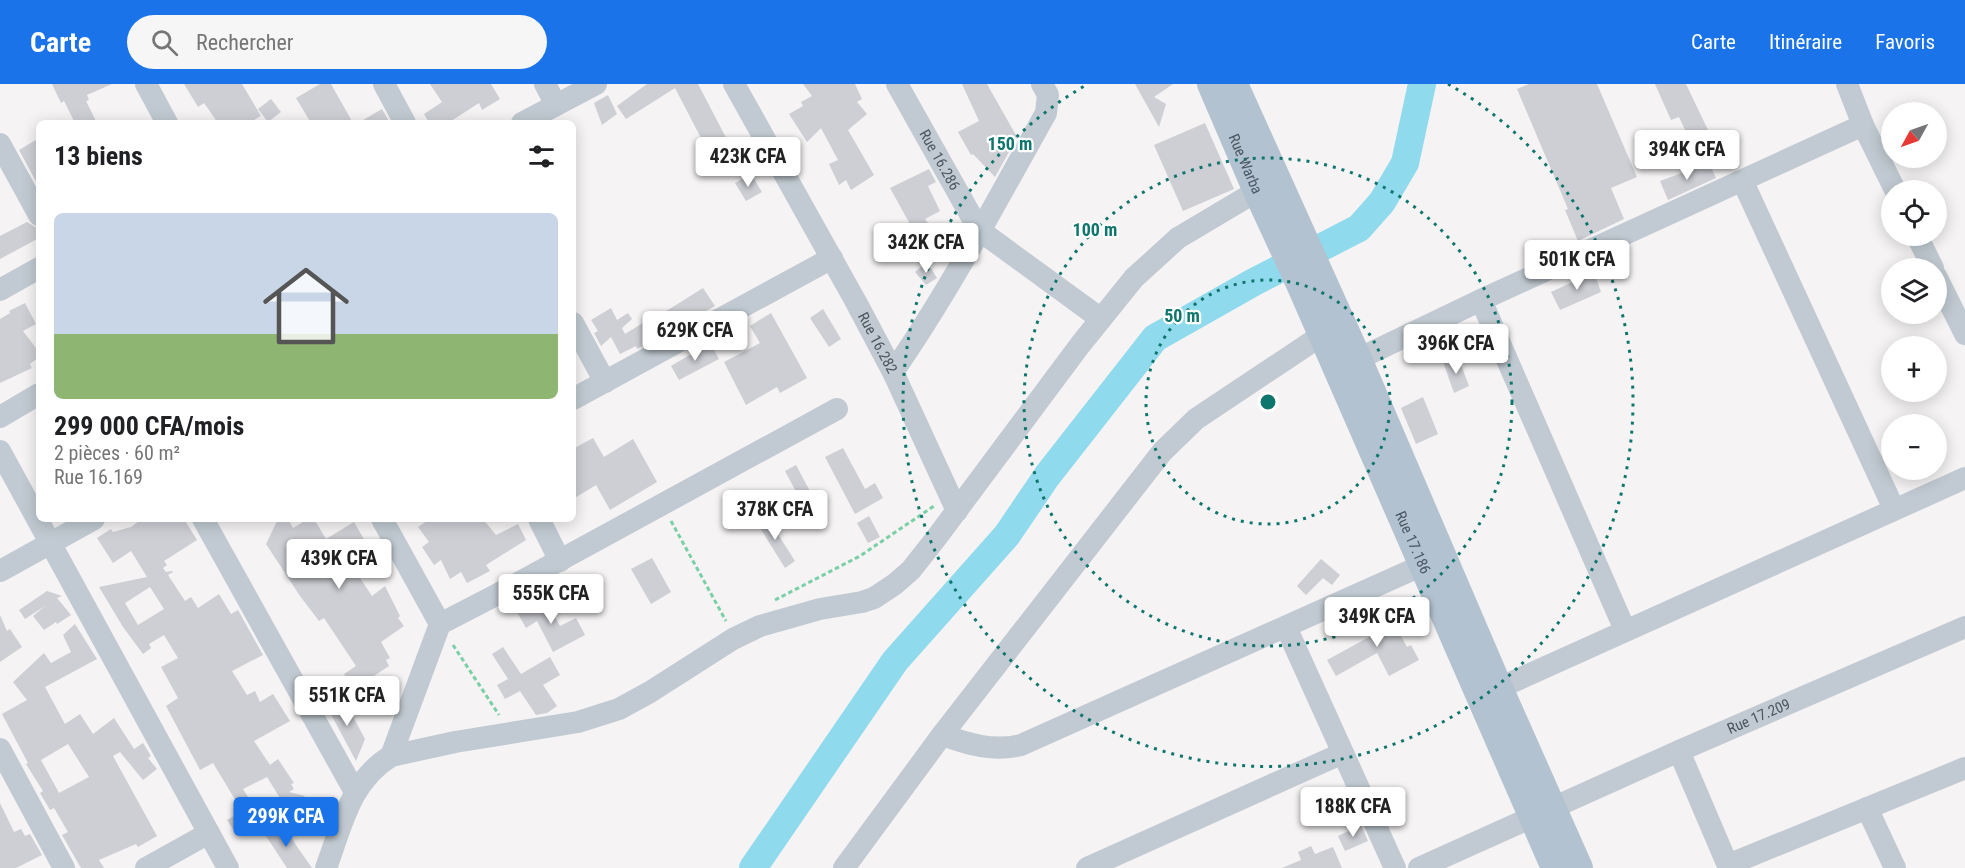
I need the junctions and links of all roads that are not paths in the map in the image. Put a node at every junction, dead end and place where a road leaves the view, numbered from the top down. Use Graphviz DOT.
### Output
graph roads {
  1 [pos="146,84"];
  2 [pos="384,84"];
  3 [pos="545,84"];
  4 [pos="596,84"];
  5 [pos="734,84"];
  6 [pos="897,84"];
  7 [pos="1211,84"];
  8 [pos="1234,84"];
  9 [pos="1847,84"];
  10 [pos="1045,89"];
  11 [pos="555,105"];
  12 [pos="160,120"];
  13 [pos="403,120"];
  14 [pos="528,120"];
  15 [pos="1863,125"];
  16 [pos="0,144"];
  17 [pos="1890,180"];
  18 [pos="1743,182"];
  19 [pos="33,189"];
  20 [pos="1257,191"];
  21 [pos="979,230"];
  22 [pos="1292,240"];
  23 [pos="832,258"];
  24 [pos="36,270"];
  25 [pos="1310,279"];
  26 [pos="0,290"];
  27 [pos="1947,298"];
  28 [pos="1481,300"];
  29 [pos="1101,319"];
  30 [pos="576,329"];
  31 [pos="1965,334"];
  32 [pos="1322,335"];
  33 [pos="1358,359"];
  34 [pos="892,372"];
  35 [pos="605,382"];
  36 [pos="36,396"];
  37 [pos="576,397"];
  38 [pos="837,409"];
  39 [pos="0,417"];
  40 [pos="0,451"];
  41 [pos="1965,478"];
  42 [pos="954,503"];
  43 [pos="1894,509"];
  44 [pos="36,517"];
  45 [pos="39,522"];
  46 [pos="88,522"];
  47 [pos="205,522"];
  48 [pos="384,522"];
  49 [pos="540,522"];
  50 [pos="50,543"];
  51 [pos="560,561"];
  52 [pos="1424,565"];
  53 [pos="0,571"];
  54 [pos="440,624"];
  55 [pos="1286,627"];
  56 [pos="1965,627"];
  57 [pos="1625,630"];
  58 [pos="1499,688"];
  59 [pos="942,735"];
  60 [pos="0,749"];
  61 [pos="1679,751"];
  62 [pos="1343,753"];
  63 [pos="391,756"];
  64 [pos="1965,768"];
  65 [pos="355,792"];
  66 [pos="1868,808"];
  67 [pos="1542,812"];
  68 [pos="208,833"];
  69 [pos="1728,867"];
  70 [pos="64,868"];
  71 [pos="146,868"];
  72 [pos="228,868"];
  73 [pos="326,868"];
  74 [pos="844,868"];
  75 [pos="1087,868"];
  76 [pos="1395,868"];
  77 [pos="1419,868"];
  78 [pos="1555,868"];
  79 [pos="1580,868"];
  80 [pos="1895,868"];
  1 -- 12 [label="street"];
  2 -- 13 [label="street"];
  3 -- 11 [label="street"];
  4 -- 11 [label="street"];
  5 -- 23 [label="street, Rue 16.282"];
  6 -- 21 [label="street, Rue 16.286"];
  7 -- 20 [label="main road, Rue Warba"];
  8 -- 22 [label="main road"];
  9 -- 15 [label="street"];
  10 -- 21 [label="street"];
  11 -- 14 [label="street"];
  15 -- 17 [label="street"];
  15 -- 18 [label="street"];
  16 -- 19 [label="street"];
  18 -- 28 [label="street"];
  18 -- 43 [label="street"];
  20 -- 22 [label="main road, Rue Warba"];
  20 -- 29 [label="street"];
  21 -- 29 [label="street, Rue 16.286"];
  21 -- 34 [label="street"];
  22 -- 25 [label="main road"];
  23 -- 34 [label="street, Rue 16.282"];
  23 -- 35 [label="street"];
  24 -- 26 [label="street"];
  25 -- 32 [label="main road, Rue 17.186"];
  25 -- 33 [label="main road"];
  27 -- 31 [label="street"];
  28 -- 33 [label="street"];
  28 -- 57 [label="street"];
  29 -- 42 [label="street"];
  30 -- 35 [label="street"];
  32 -- 52 [label="main road, Rue 17.186"];
  32 -- 59 [label="street"];
  33 -- 58 [label="main road"];
  34 -- 42 [label="street, Rue 16.282"];
  35 -- 37 [label="street"];
  36 -- 39 [label="street"];
  38 -- 51 [label="street"];
  40 -- 44 [label="street"];
  41 -- 43 [label="street"];
  42 -- 63 [label="street"];
  43 -- 57 [label="street"];
  45 -- 50 [label="street"];
  46 -- 50 [label="street"];
  47 -- 65 [label="street"];
  48 -- 54 [label="street"];
  49 -- 51 [label="street"];
  50 -- 53 [label="street"];
  50 -- 68 [label="street"];
  51 -- 54 [label="street"];
  52 -- 55 [label="street"];
  52 -- 67 [label="main road, Rue 17.186"];
  54 -- 63 [label="street"];
  55 -- 59 [label="street"];
  55 -- 62 [label="street"];
  56 -- 61 [label="street, Rue 17.209"];
  57 -- 58 [label="street"];
  58 -- 67 [label="main road"];
  59 -- 74 [label="street"];
  60 -- 70 [label="street"];
  61 -- 67 [label="street, Rue 17.209"];
  61 -- 69 [label="street"];
  62 -- 75 [label="street"];
  62 -- 76 [label="street"];
  63 -- 65 [label="street"];
  64 -- 66 [label="street"];
  65 -- 73 [label="street"];
  66 -- 69 [label="street"];
  66 -- 80 [label="street"];
  67 -- 77 [label="street, Rue 17.209"];
  67 -- 78 [label="main road, Rue 17.186"];
  67 -- 79 [label="main road"];
  68 -- 71 [label="street"];
  68 -- 72 [label="street"];
}
